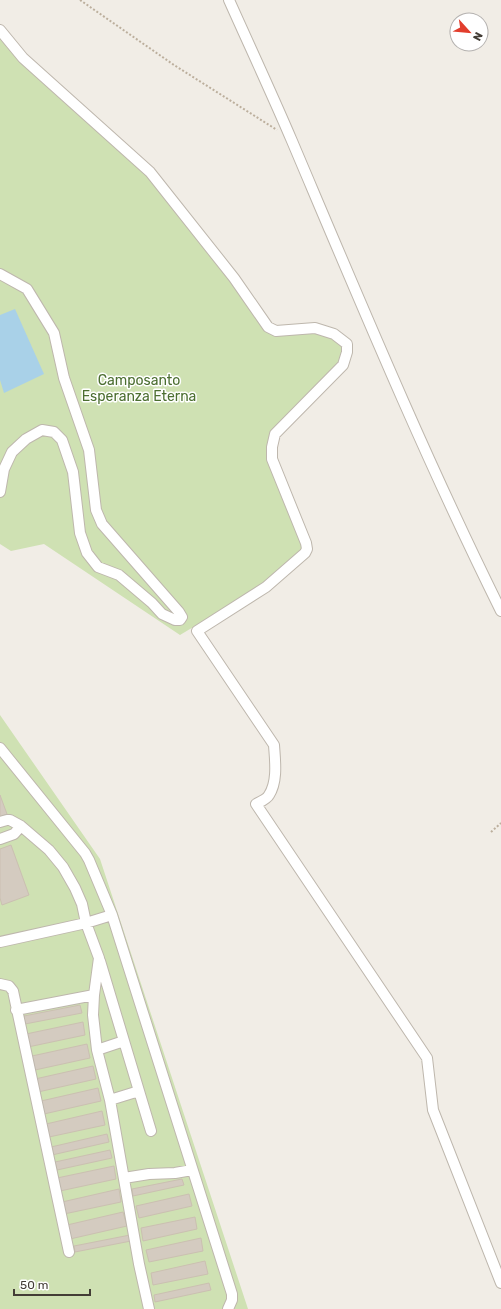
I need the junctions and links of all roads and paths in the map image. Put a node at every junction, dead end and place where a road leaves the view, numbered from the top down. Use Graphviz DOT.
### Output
graph roads {
  1 [pos="80,0"];
  2 [pos="229,0"];
  3 [pos="0,30"];
  4 [pos="291,140"];
  5 [pos="0,274"];
  6 [pos="0,492"];
  7 [pos="501,611"];
  8 [pos="0,748"];
  9 [pos="0,822"];
  10 [pos="501,823"];
  11 [pos="20,826"];
  12 [pos="491,832"];
  13 [pos="0,839"];
  14 [pos="112,915"];
  15 [pos="86,923"];
  16 [pos="0,942"];
  17 [pos="98,958"];
  18 [pos="0,984"];
  19 [pos="94,995"];
  20 [pos="16,1010"];
  21 [pos="124,1041"];
  22 [pos="97,1050"];
  23 [pos="139,1091"];
  24 [pos="110,1100"];
  25 [pos="151,1131"];
  26 [pos="192,1170"];
  27 [pos="124,1178"];
  28 [pos="69,1252"];
  29 [pos="501,1282"];
  30 [pos="149,1309"];
  31 [pos="228,1309"];
  1 -- 4 [label="path"];
  2 -- 4 [label="street"];
  3 -- 29 [label="street"];
  4 -- 7 [label="street"];
  5 -- 6 [label="street"];
  8 -- 14 [label="street"];
  9 -- 11 [label="street"];
  10 -- 12 [label="path"];
  11 -- 13 [label="street"];
  11 -- 15 [label="street"];
  14 -- 15 [label="street"];
  14 -- 26 [label="street"];
  15 -- 16 [label="street"];
  15 -- 17 [label="street"];
  17 -- 19 [label="street"];
  17 -- 21 [label="street"];
  18 -- 20 [label="street"];
  19 -- 20 [label="street"];
  19 -- 22 [label="street"];
  20 -- 28 [label="street"];
  21 -- 22 [label="street"];
  21 -- 23 [label="street"];
  22 -- 24 [label="street"];
  23 -- 24 [label="street"];
  23 -- 25 [label="street"];
  24 -- 27 [label="street"];
  26 -- 27 [label="street"];
  26 -- 31 [label="street"];
  27 -- 30 [label="street"];
}
